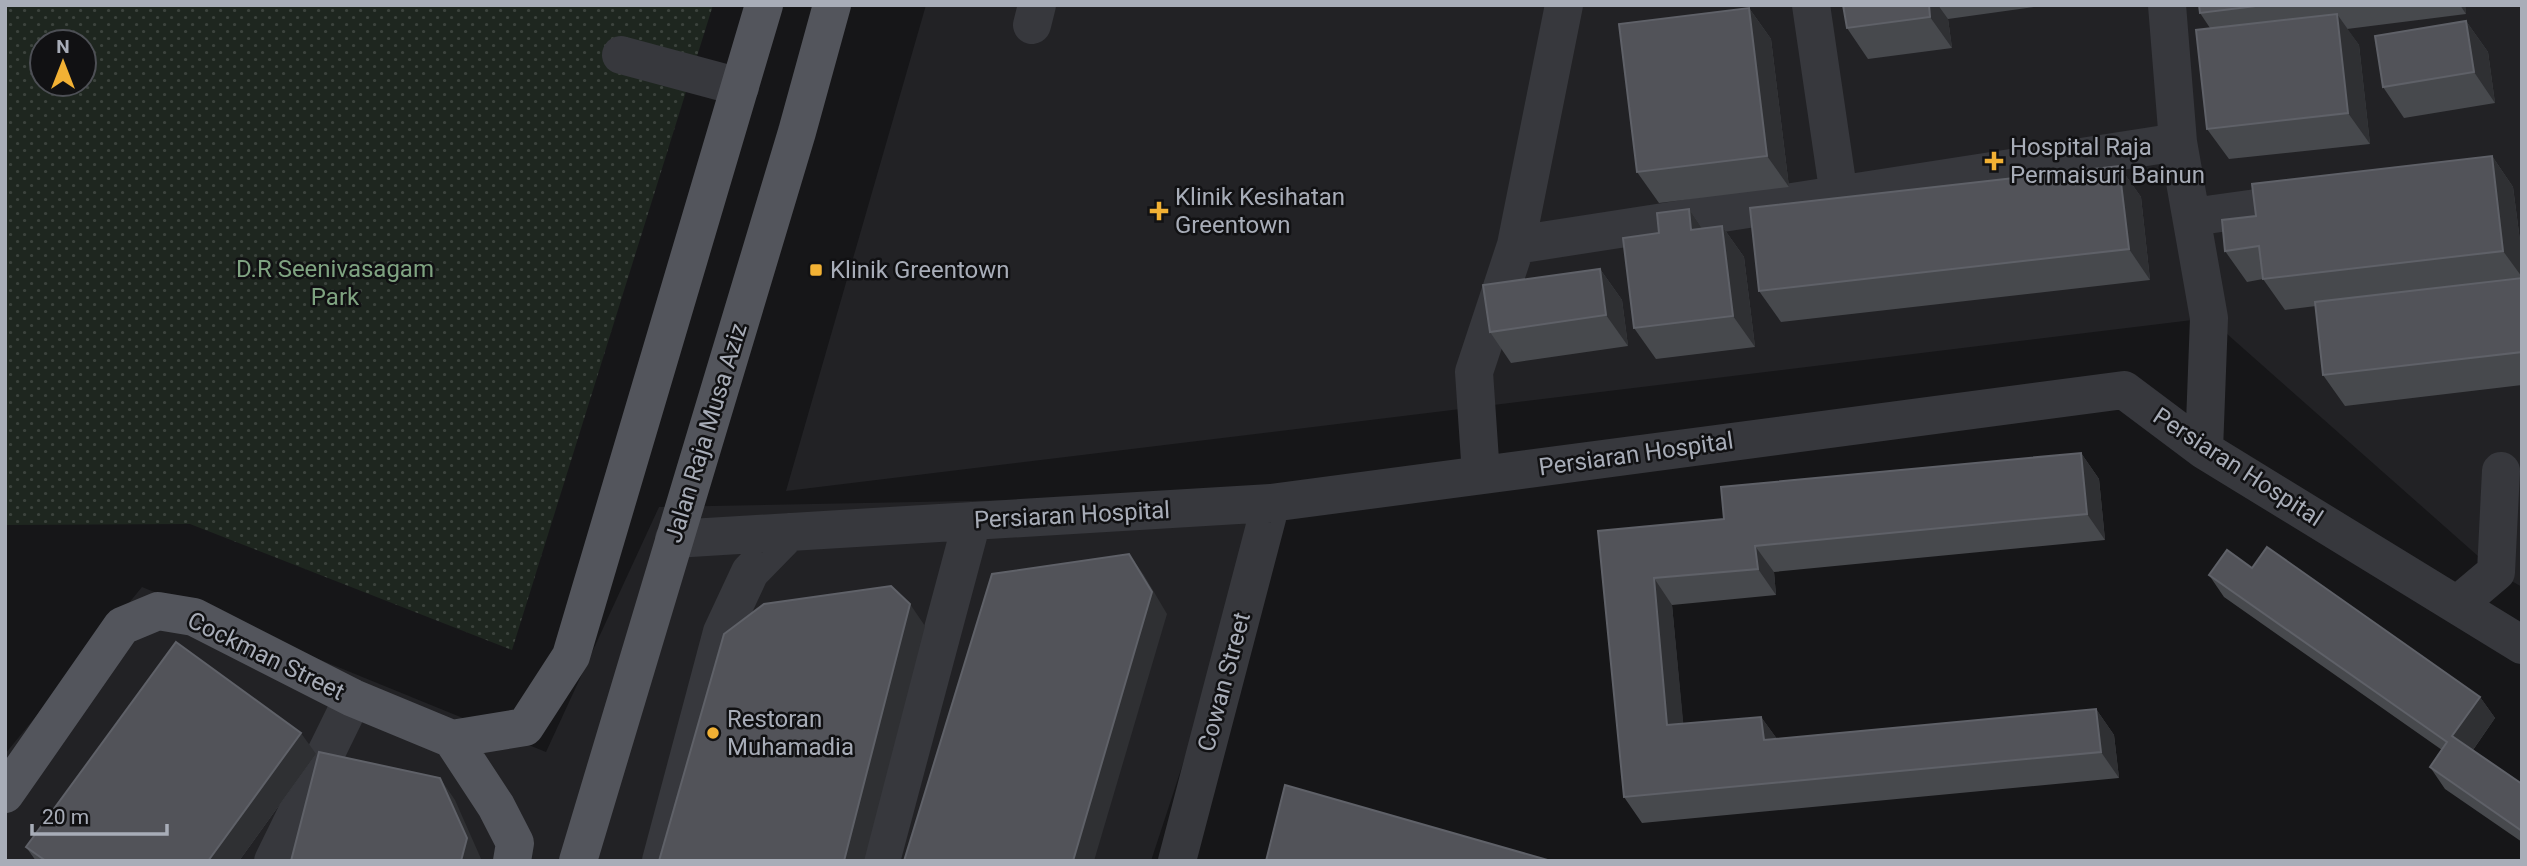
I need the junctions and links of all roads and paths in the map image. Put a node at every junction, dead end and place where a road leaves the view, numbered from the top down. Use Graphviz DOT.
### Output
graph roads {
  1 [pos="764,5"];
  2 [pos="832,5"];
  3 [pos="1564,5"];
  4 [pos="1811,5"];
  5 [pos="2167,5"];
  6 [pos="621,55"];
  7 [pos="740,87"];
  8 [pos="2178,142"];
  9 [pos="1839,196"];
  10 [pos="2338,197"];
  11 [pos="2192,217"];
  12 [pos="1516,245"];
  13 [pos="2204,450"];
  14 [pos="2501,471"];
  15 [pos="1481,475"];
  16 [pos="1271,503"];
  17 [pos="972,521"];
  18 [pos="789,532"];
  19 [pos="674,539"];
  20 [pos="2457,605"];
  21 [pos="2522,645"];
  22 [pos="353,698"];
  23 [pos="452,739"];
  24 [pos="5,794"];
  25 [pos="273,861"];
  26 [pos="512,861"];
  27 [pos="578,861"];
  28 [pos="661,861"];
  29 [pos="881,861"];
  30 [pos="1177,861"];
  1 -- 7 [label="main road"];
  2 -- 19 [label="main road, Jalan Raja Musa Aziz"];
  3 -- 12 [label="street"];
  4 -- 9 [label="street"];
  5 -- 8 [label="street"];
  6 -- 7 [label="street"];
  7 -- 23 [label="main road"];
  8 -- 9 [label="street"];
  8 -- 11 [label="street"];
  9 -- 12 [label="street"];
  10 -- 11 [label="street"];
  11 -- 13 [label="street"];
  12 -- 15 [label="street"];
  13 -- 15 [label="street, Persiaran Hospital"];
  13 -- 20 [label="street, Persiaran Hospital"];
  14 -- 20 [label="street"];
  15 -- 16 [label="street, Persiaran Hospital"];
  16 -- 17 [label="street, Persiaran Hospital"];
  16 -- 30 [label="street, Cowan Street"];
  17 -- 18 [label="street, Persiaran Hospital"];
  17 -- 29 [label="street"];
  18 -- 19 [label="street, Persiaran Hospital"];
  18 -- 28 [label="street"];
  19 -- 27 [label="main road, Jalan Raja Musa Aziz"];
  20 -- 21 [label="street, Persiaran Hospital"];
  22 -- 23 [label="main road, Cockman Street"];
  22 -- 24 [label="main road, Cockman Street"];
  22 -- 25 [label="street"];
  23 -- 26 [label="main road"];
}
